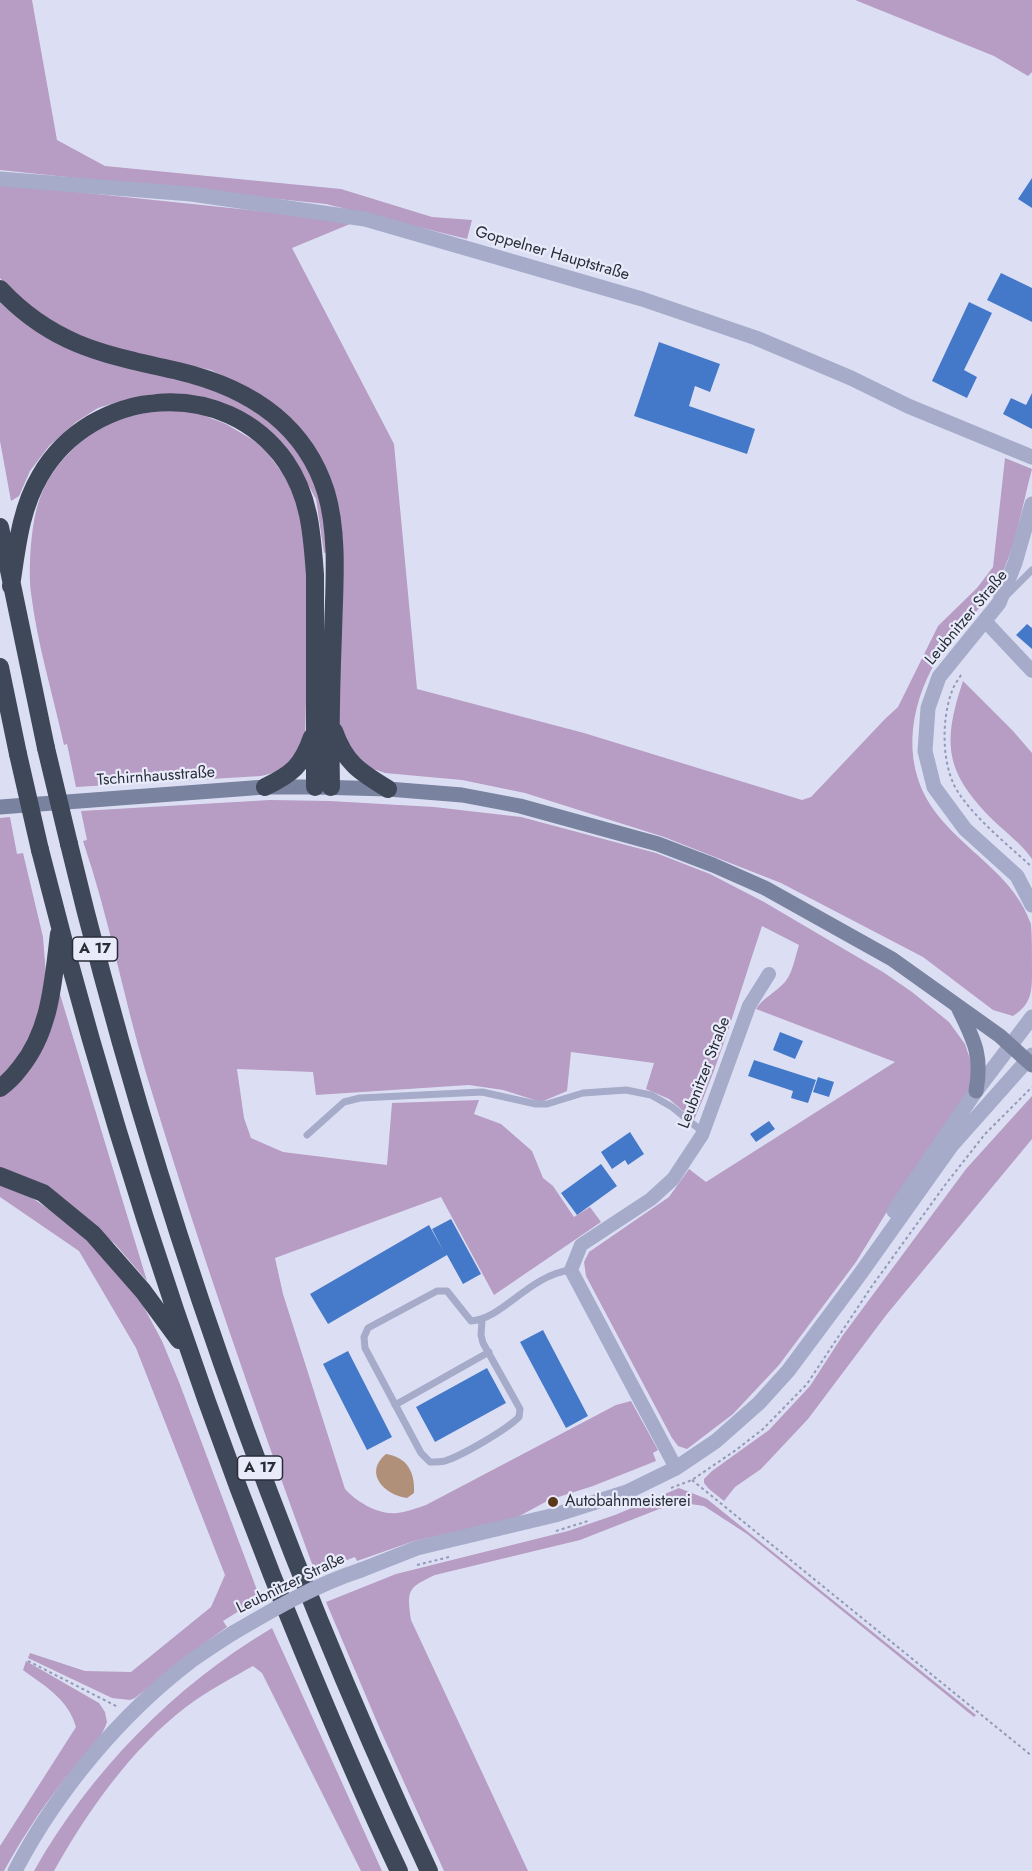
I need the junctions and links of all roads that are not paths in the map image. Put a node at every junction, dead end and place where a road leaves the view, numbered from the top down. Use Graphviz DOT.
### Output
graph roads {
  1 [pos="0,178"];
  2 [pos="0,289"];
  3 [pos="1032,457"];
  4 [pos="1032,504"];
  5 [pos="0,527"];
  6 [pos="1032,570"];
  7 [pos="11,586"];
  8 [pos="999,603"];
  9 [pos="985,621"];
  10 [pos="0,667"];
  11 [pos="1032,671"];
  12 [pos="322,725"];
  13 [pos="265,787"];
  14 [pos="323,787"];
  15 [pos="388,789"];
  16 [pos="0,807"];
  17 [pos="1032,905"];
  18 [pos="60,926"];
  19 [pos="769,974"];
  20 [pos="958,1006"];
  21 [pos="1032,1017"];
  22 [pos="1010,1046"];
  23 [pos="1031,1060"];
  24 [pos="0,1088"];
  25 [pos="976,1091"];
  26 [pos="704,1132"];
  27 [pos="307,1135"];
  28 [pos="0,1176"];
  29 [pos="571,1270"];
  30 [pos="858,1277"];
  31 [pos="482,1320"];
  32 [pos="489,1352"];
  33 [pos="190,1354"];
  34 [pos="395,1405"];
  35 [pos="676,1468"];
  36 [pos="15,1871"];
  37 [pos="399,1871"];
  38 [pos="429,1871"];
  1 -- 3 [label="street, Goppelner Hauptstraße"];
  2 -- 12 [label="highway"];
  4 -- 8 [label="street"];
  5 -- 7 [label="highway, A 17"];
  6 -- 8 [label="lane, Leubnitzer Straße"];
  7 -- 12 [label="highway"];
  7 -- 38 [label="highway, A 17, bridge"];
  8 -- 9 [label="street, Leubnitzer Straße"];
  9 -- 11 [label="street"];
  9 -- 17 [label="street, Leubnitzer Straße"];
  10 -- 18 [label="highway, A 17, bridge"];
  12 -- 13 [label="highway"];
  12 -- 14 [label="highway"];
  12 -- 15 [label="highway"];
  13 -- 14 [label="main road, Tschirnhausstraße"];
  13 -- 16 [label="main road, Tschirnhausstraße"];
  14 -- 15 [label="main road, Tschirnhausstraße"];
  15 -- 20 [label="main road, Tschirnhausstraße"];
  18 -- 24 [label="highway"];
  18 -- 33 [label="highway, A 17"];
  19 -- 26 [label="street, Leubnitzer Straße"];
  20 -- 22 [label="main road, Tschirnhausstraße"];
  20 -- 25 [label="main road"];
  21 -- 22 [label="street"];
  22 -- 23 [label="main road, Tschirnhausstraße"];
  22 -- 25 [label="street"];
  23 -- 30 [label="street"];
  25 -- 30 [label="street"];
  26 -- 27 [label="lane"];
  26 -- 29 [label="street, Leubnitzer Straße"];
  28 -- 33 [label="highway"];
  29 -- 31 [label="lane"];
  29 -- 35 [label="street"];
  30 -- 35 [label="street, Leubnitzer Straße"];
  31 -- 32 [label="lane"];
  31 -- 34 [label="lane"];
  32 -- 34 [label="lane"];
  32 -- 34 [label="lane"];
  33 -- 37 [label="highway, A 17"];
  35 -- 36 [label="street, Leubnitzer Straße, bridge"];
}
